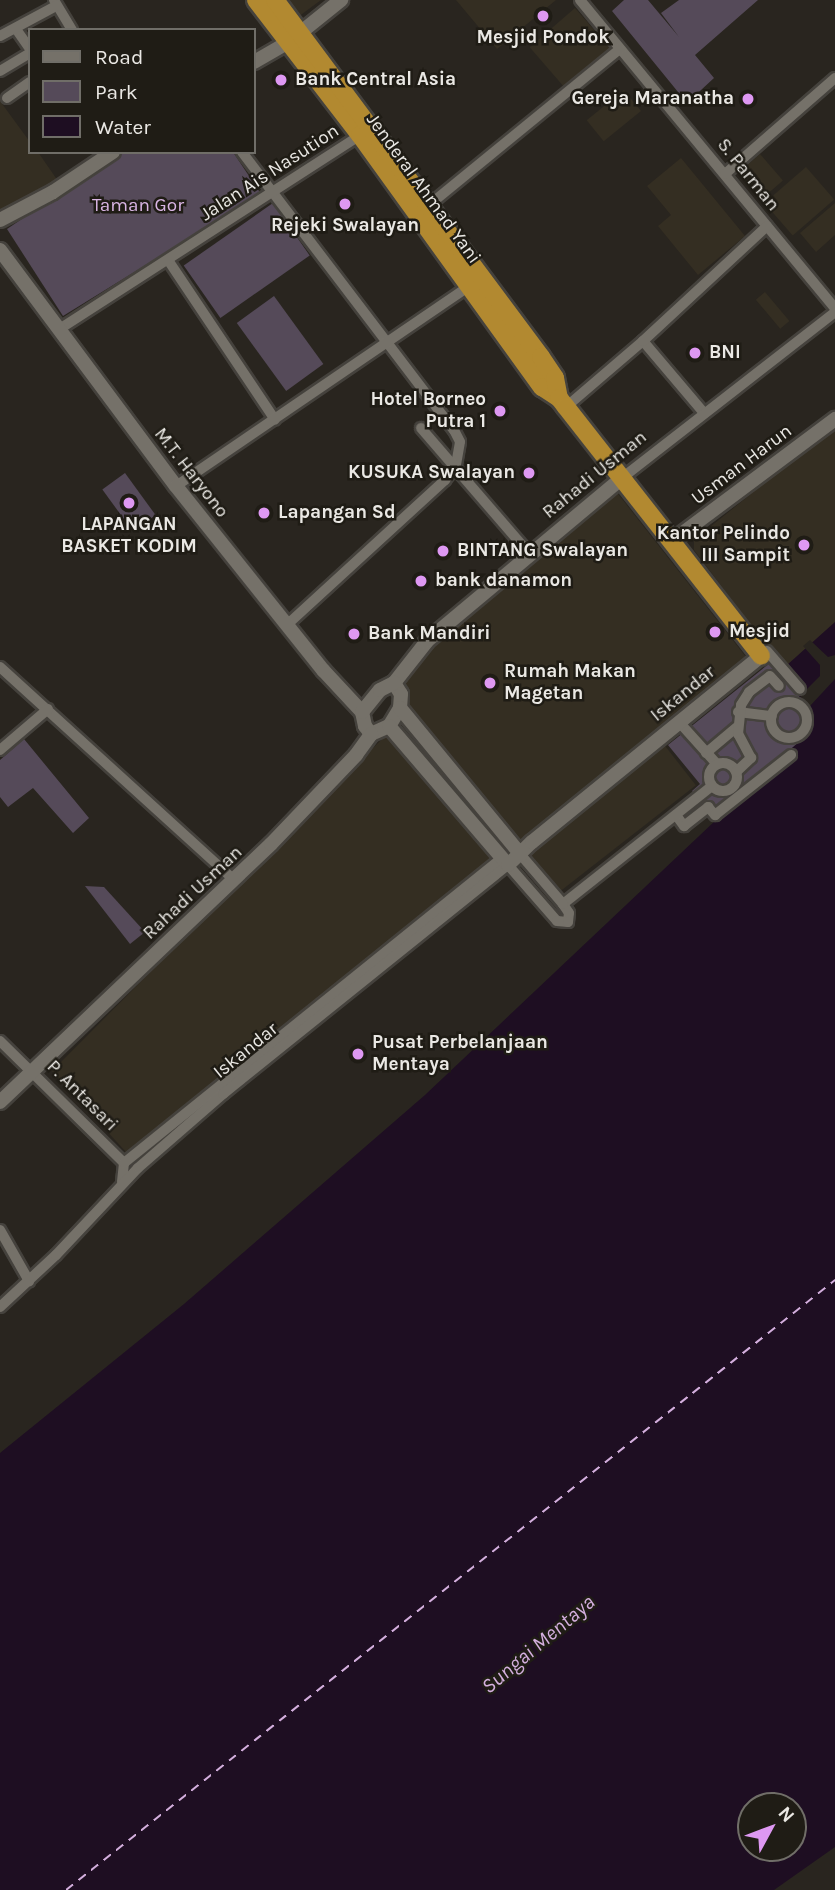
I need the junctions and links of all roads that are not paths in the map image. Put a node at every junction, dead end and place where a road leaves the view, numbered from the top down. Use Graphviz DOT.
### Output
graph roads {
  1 [pos="256,0"];
  2 [pos="275,0"];
  3 [pos="341,0"];
  4 [pos="580,0"];
  5 [pos="55,3"];
  6 [pos="70,28"];
  7 [pos="16,29"];
  8 [pos="0,36"];
  9 [pos="294,37"];
  10 [pos="28,48"];
  11 [pos="621,49"];
  12 [pos="28,52"];
  13 [pos="256,61"];
  14 [pos="0,71"];
  15 [pos="835,78"];
  16 [pos="28,83"];
  17 [pos="7,98"];
  18 [pos="365,132"];
  19 [pos="110,154"];
  20 [pos="243,154"];
  21 [pos="725,174"];
  22 [pos="272,193"];
  23 [pos="428,206"];
  24 [pos="0,220"];
  25 [pos="767,226"];
  26 [pos="0,250"];
  27 [pos="168,260"];
  28 [pos="468,287"];
  29 [pos="835,310"];
  30 [pos="58,330"];
  31 [pos="643,341"];
  32 [pos="386,343"];
  33 [pos="563,402"];
  34 [pos="704,413"];
  35 [pos="835,419"];
  36 [pos="275,420"];
  37 [pos="421,428"];
  38 [pos="456,465"];
  39 [pos="622,478"];
  40 [pos="176,486"];
  41 [pos="672,541"];
  42 [pos="529,553"];
  43 [pos="287,625"];
  44 [pos="764,653"];
  45 [pos="0,667"];
  46 [pos="394,684"];
  47 [pos="779,686"];
  48 [pos="800,690"];
  49 [pos="400,708"];
  50 [pos="48,709"];
  51 [pos="362,712"];
  52 [pos="738,712"];
  53 [pos="772,716"];
  54 [pos="679,722"];
  55 [pos="389,726"];
  56 [pos="737,727"];
  57 [pos="371,734"];
  58 [pos="0,750"];
  59 [pos="706,752"];
  60 [pos="791,755"];
  61 [pos="717,764"];
  62 [pos="736,772"];
  63 [pos="712,786"];
  64 [pos="676,815"];
  65 [pos="518,852"];
  66 [pos="505,862"];
  67 [pos="234,880"];
  68 [pos="563,904"];
  69 [pos="0,1041"];
  70 [pos="32,1071"];
  71 [pos="0,1102"];
  72 [pos="124,1163"];
  73 [pos="122,1182"];
  74 [pos="0,1230"];
  75 [pos="29,1281"];
  76 [pos="0,1307"];
  1 -- 9 [label="highway, Jenderal Ahmad Yani"];
  2 -- 9 [label="highway, Jenderal Ahmad Yani"];
  3 -- 9 [label="street"];
  4 -- 11 [label="street, S. Parman"];
  5 -- 6 [label="street"];
  5 -- 7 [label="street"];
  7 -- 8 [label="street"];
  7 -- 10 [label="street"];
  9 -- 13 [label="street"];
  9 -- 18 [label="highway, Jenderal Ahmad Yani"];
  11 -- 21 [label="street, S. Parman"];
  11 -- 23 [label="street"];
  12 -- 14 [label="street"];
  15 -- 21 [label="street"];
  16 -- 17 [label="street"];
  18 -- 22 [label="street, Jalan Ais Nasution"];
  18 -- 23 [label="highway, Jenderal Ahmad Yani"];
  18 -- 28 [label="highway, Jenderal Ahmad Yani"];
  19 -- 24 [label="street"];
  20 -- 22 [label="street"];
  21 -- 25 [label="street, S. Parman"];
  22 -- 27 [label="street, Jalan Ais Nasution"];
  22 -- 32 [label="street"];
  23 -- 33 [label="highway, Jenderal Ahmad Yani"];
  25 -- 29 [label="street, S. Parman"];
  25 -- 31 [label="street"];
  26 -- 30 [label="street, M.T. Haryono"];
  27 -- 30 [label="street, Jalan Ais Nasution"];
  27 -- 36 [label="street"];
  28 -- 32 [label="street"];
  28 -- 33 [label="highway, Jenderal Ahmad Yani"];
  29 -- 34 [label="street, Rahadi Usman"];
  30 -- 40 [label="street, M.T. Haryono"];
  31 -- 33 [label="street"];
  31 -- 34 [label="street"];
  32 -- 36 [label="street"];
  32 -- 38 [label="street"];
  33 -- 39 [label="highway, Jenderal Ahmad Yani"];
  34 -- 39 [label="street, Rahadi Usman"];
  35 -- 41 [label="street, Usman Harun"];
  36 -- 40 [label="street"];
  37 -- 38 [label="street"];
  38 -- 42 [label="street"];
  38 -- 43 [label="street"];
  39 -- 41 [label="highway, Jenderal Ahmad Yani"];
  39 -- 42 [label="street, Rahadi Usman"];
  40 -- 43 [label="street, M.T. Haryono"];
  41 -- 44 [label="highway, Jenderal Ahmad Yani"];
  42 -- 46 [label="street, Rahadi Usman"];
  43 -- 51 [label="street, M.T. Haryono"];
  44 -- 48 [label="street"];
  44 -- 54 [label="street, Iskandar"];
  45 -- 50 [label="street"];
  46 -- 49 [label="street"];
  46 -- 51 [label="street, Rahadi Usman"];
  47 -- 52 [label="street"];
  49 -- 55 [label="street"];
  49 -- 65 [label="street"];
  50 -- 58 [label="street"];
  50 -- 67 [label="street"];
  51 -- 57 [label="street, M.T. Haryono"];
  52 -- 53 [label="street"];
  52 -- 56 [label="street"];
  54 -- 59 [label="street"];
  54 -- 65 [label="street, Iskandar"];
  55 -- 57 [label="street"];
  55 -- 66 [label="street"];
  56 -- 59 [label="street"];
  56 -- 62 [label="street"];
  57 -- 67 [label="street, Rahadi Usman"];
  59 -- 61 [label="street"];
  60 -- 64 [label="street"];
  61 -- 62 [label="street"];
  61 -- 63 [label="street"];
  62 -- 63 [label="street"];
  63 -- 64 [label="street"];
  64 -- 68 [label="street"];
  65 -- 66 [label="street, Iskandar"];
  65 -- 68 [label="street"];
  66 -- 68 [label="street"];
  66 -- 72 [label="street, Iskandar"];
  66 -- 73 [label="street, Iskandar"];
  67 -- 70 [label="street, Rahadi Usman"];
  69 -- 70 [label="street, P. Antasari"];
  70 -- 71 [label="street, Rahadi Usman"];
  70 -- 72 [label="street, P. Antasari"];
  72 -- 73 [label="street"];
  73 -- 75 [label="street, Iskandar"];
  74 -- 75 [label="street"];
  75 -- 76 [label="street, Iskandar"];
}
